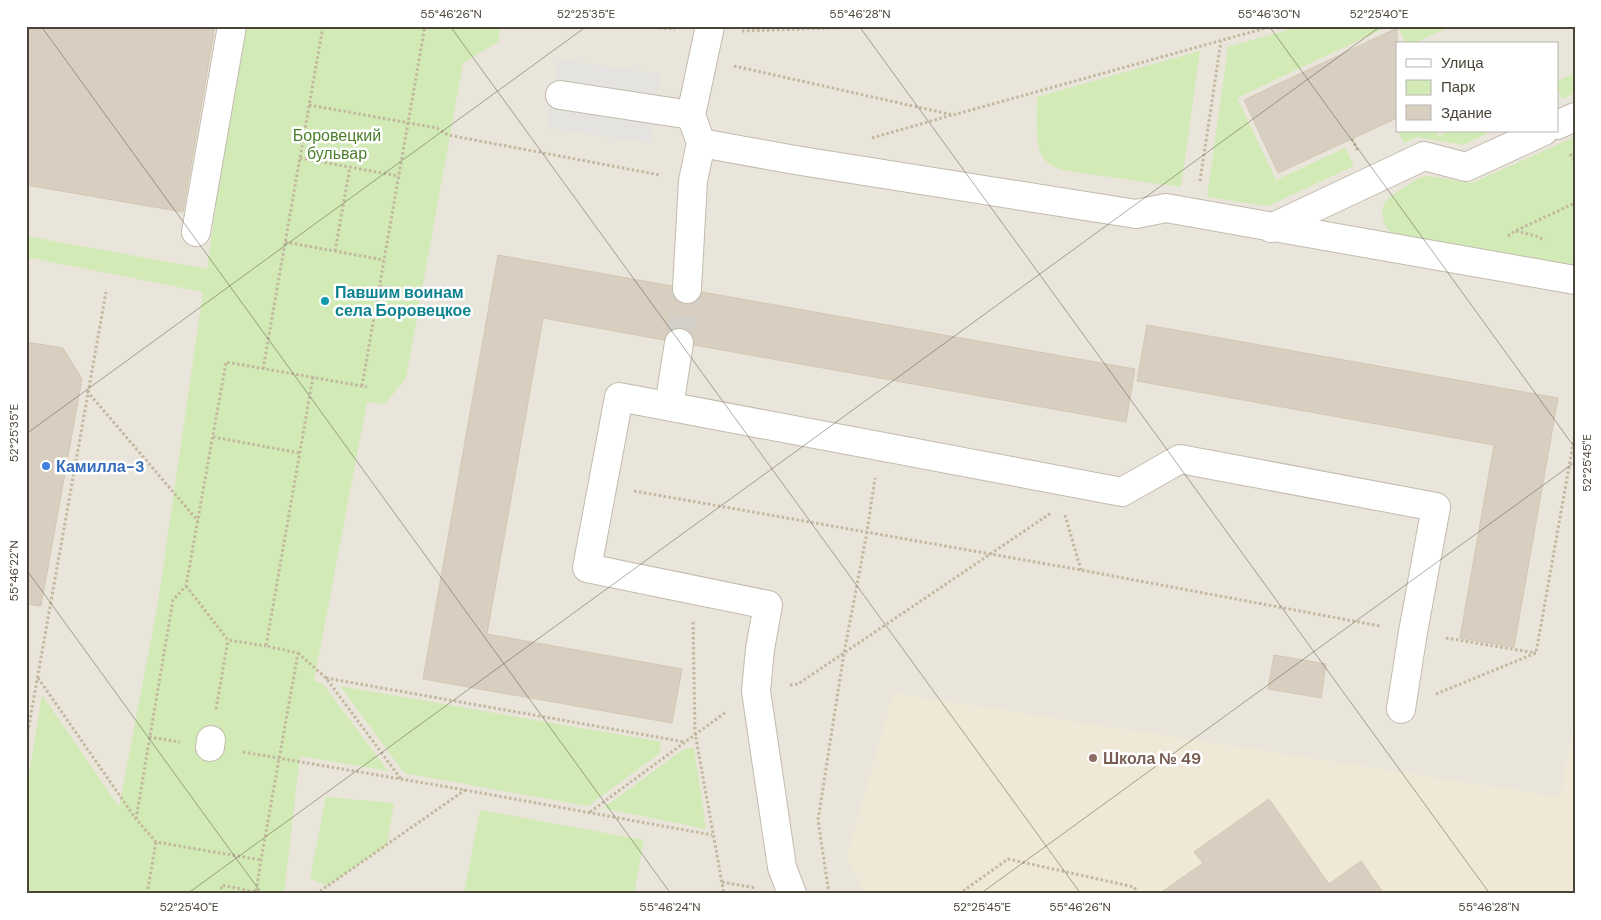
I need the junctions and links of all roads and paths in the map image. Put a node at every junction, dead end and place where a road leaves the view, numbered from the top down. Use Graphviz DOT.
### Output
graph roads {
  1 [pos="232,26"];
  2 [pos="323,26"];
  3 [pos="425,26"];
  4 [pos="630,26"];
  5 [pos="889,26"];
  6 [pos="1274,26"];
  7 [pos="709,29"];
  8 [pos="1221,41"];
  9 [pos="560,95"];
  10 [pos="309,105"];
  11 [pos="691,115"];
  12 [pos="1575,117"];
  13 [pos="408,123"];
  14 [pos="1558,125"];
  15 [pos="1542,132"];
  16 [pos="701,143"];
  17 [pos="300,158"];
  18 [pos="350,167"];
  19 [pos="399,176"];
  20 [pos="693,181"];
  21 [pos="1575,203"];
  22 [pos="1195,213"];
  23 [pos="1271,228"];
  24 [pos="196,232"];
  25 [pos="285,242"];
  26 [pos="335,251"];
  27 [pos="384,260"];
  28 [pos="1470,262"];
  29 [pos="1575,280"];
  30 [pos="380,286"];
  31 [pos="687,289"];
  32 [pos="408,291"];
  33 [pos="106,292"];
  34 [pos="679,343"];
  35 [pos="263,368"];
  36 [pos="313,377"];
  37 [pos="362,386"];
  38 [pos="367,387"];
  39 [pos="88,392"];
  40 [pos="669,406"];
  41 [pos="1575,433"];
  42 [pos="213,437"];
  43 [pos="879,446"];
  44 [pos="1573,448"];
  45 [pos="300,453"];
  46 [pos="602,486"];
  47 [pos="1065,493"];
  48 [pos="199,521"];
  49 [pos="867,532"];
  50 [pos="990,555"];
  51 [pos="1081,570"];
  52 [pos="186,586"];
  53 [pos="692,589"];
  54 [pos="1413,632"];
  55 [pos="228,640"];
  56 [pos="266,646"];
  57 [pos="298,652"];
  58 [pos="844,653"];
  59 [pos="1536,653"];
  60 [pos="37,677"];
  61 [pos="326,678"];
  62 [pos="756,691"];
  63 [pos="1401,709"];
  64 [pos="695,733"];
  65 [pos="26,742"];
  66 [pos="684,742"];
  67 [pos="210,743"];
  68 [pos="279,758"];
  69 [pos="402,779"];
  70 [pos="465,790"];
  71 [pos="590,812"];
  72 [pos="136,819"];
  73 [pos="712,835"];
  74 [pos="156,842"];
  75 [pos="261,860"];
  76 [pos="256,892"];
  77 [pos="147,894"];
  78 [pos="220,894"];
  79 [pos="268,894"];
  80 [pos="316,894"];
  81 [pos="724,894"];
  82 [pos="792,894"];
  83 [pos="829,894"];
  84 [pos="959,894"];
  85 [pos="1138,894"];
  1 -- 24 [label="lane"];
  2 -- 10 [label="path"];
  3 -- 13 [label="path"];
  4 -- 7 [label="path"];
  5 -- 7 [label="path"];
  6 -- 8 [label="path"];
  7 -- 8 [label="path"];
  7 -- 11 [label="lane"];
  8 -- 22 [label="path"];
  9 -- 11 [label="lane"];
  10 -- 13 [label="path"];
  10 -- 17 [label="path"];
  11 -- 16 [label="lane"];
  12 -- 14 [label="lane"];
  13 -- 19 [label="path"];
  13 -- 20 [label="path"];
  15 -- 23 [label="lane"];
  16 -- 20 [label="lane"];
  16 -- 22 [label="lane"];
  17 -- 18 [label="path"];
  17 -- 25 [label="path"];
  18 -- 19 [label="path"];
  18 -- 26 [label="path"];
  19 -- 27 [label="path"];
  20 -- 31 [label="lane"];
  21 -- 28 [label="path"];
  22 -- 23 [label="lane"];
  23 -- 28 [label="lane"];
  25 -- 26 [label="path"];
  25 -- 35 [label="path"];
  26 -- 27 [label="path"];
  27 -- 30 [label="path"];
  28 -- 29 [label="lane"];
  30 -- 32 [label="path"];
  30 -- 37 [label="path"];
  33 -- 39 [label="path"];
  34 -- 40 [label="lane"];
  35 -- 36 [label="path"];
  35 -- 42 [label="path"];
  36 -- 37 [label="path"];
  36 -- 45 [label="path"];
  37 -- 38 [label="path"];
  39 -- 48 [label="path"];
  39 -- 60 [label="path"];
  40 -- 43 [label="lane"];
  40 -- 46 [label="lane"];
  41 -- 44 [label="path"];
  42 -- 45 [label="path"];
  42 -- 48 [label="path"];
  43 -- 47 [label="lane"];
  43 -- 49 [label="path"];
  44 -- 59 [label="path"];
  45 -- 56 [label="path"];
  46 -- 49 [label="path"];
  46 -- 53 [label="lane"];
  47 -- 50 [label="path"];
  47 -- 51 [label="path"];
  47 -- 54 [label="lane"];
  48 -- 52 [label="path"];
  49 -- 50 [label="path"];
  49 -- 58 [label="path"];
  50 -- 51 [label="path"];
  50 -- 58 [label="path"];
  51 -- 54 [label="path"];
  52 -- 55 [label="path"];
  52 -- 72 [label="path"];
  53 -- 62 [label="lane"];
  53 -- 64 [label="path"];
  54 -- 59 [label="path"];
  54 -- 63 [label="lane"];
  55 -- 56 [label="path"];
  55 -- 67 [label="path"];
  56 -- 57 [label="path"];
  57 -- 61 [label="path"];
  57 -- 68 [label="path"];
  58 -- 62 [label="path"];
  58 -- 83 [label="path"];
  59 -- 63 [label="path"];
  60 -- 65 [label="path"];
  60 -- 72 [label="path"];
  61 -- 66 [label="path"];
  61 -- 69 [label="path"];
  62 -- 64 [label="path"];
  62 -- 82 [label="lane"];
  64 -- 66 [label="path"];
  64 -- 73 [label="path"];
  66 -- 71 [label="path"];
  68 -- 69 [label="path"];
  68 -- 75 [label="path"];
  69 -- 70 [label="path"];
  70 -- 71 [label="path"];
  70 -- 80 [label="path"];
  71 -- 73 [label="path"];
  72 -- 74 [label="path"];
  73 -- 81 [label="path"];
  74 -- 75 [label="path"];
  74 -- 77 [label="path"];
  75 -- 76 [label="path"];
  76 -- 78 [label="path"];
  76 -- 79 [label="path"];
  84 -- 85 [label="path"];
}
